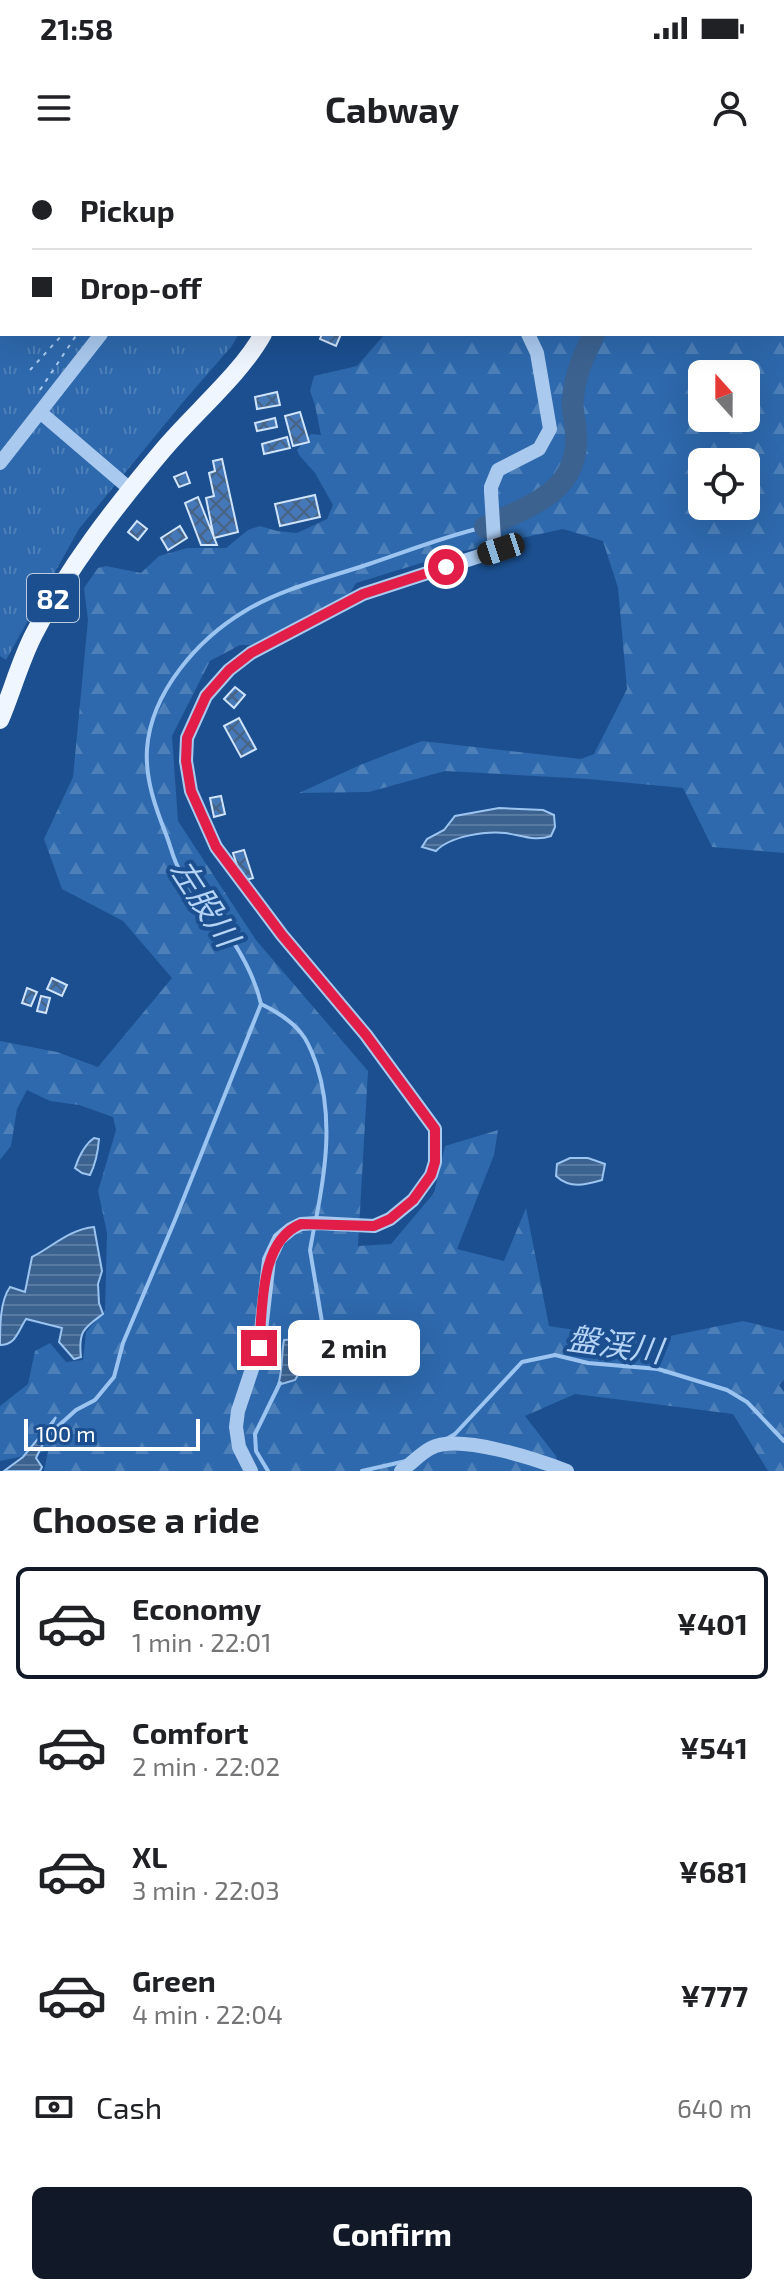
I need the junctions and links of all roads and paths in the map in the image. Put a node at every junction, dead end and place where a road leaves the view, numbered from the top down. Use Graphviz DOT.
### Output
graph roads {
  1 [pos="61,336"];
  2 [pos="76,336"];
  3 [pos="99,336"];
  4 [pos="529,336"];
  5 [pos="256,337"];
  6 [pos="30,370"];
  7 [pos="39,390"];
  8 [pos="40,412"];
  9 [pos="0,463"];
  10 [pos="130,489"];
  11 [pos="0,720"];
  12 [pos="251,1471"];
  13 [pos="401,1471"];
  14 [pos="567,1471"];
  1 -- 6 [label="path"];
  2 -- 7 [label="path"];
  3 -- 8 [label="street"];
  4 -- 12 [label="street, bridge"];
  5 -- 10 [label="main road, 82"];
  8 -- 9 [label="street"];
  8 -- 10 [label="street"];
  10 -- 11 [label="main road, 82"];
  13 -- 14 [label="street"];
}
